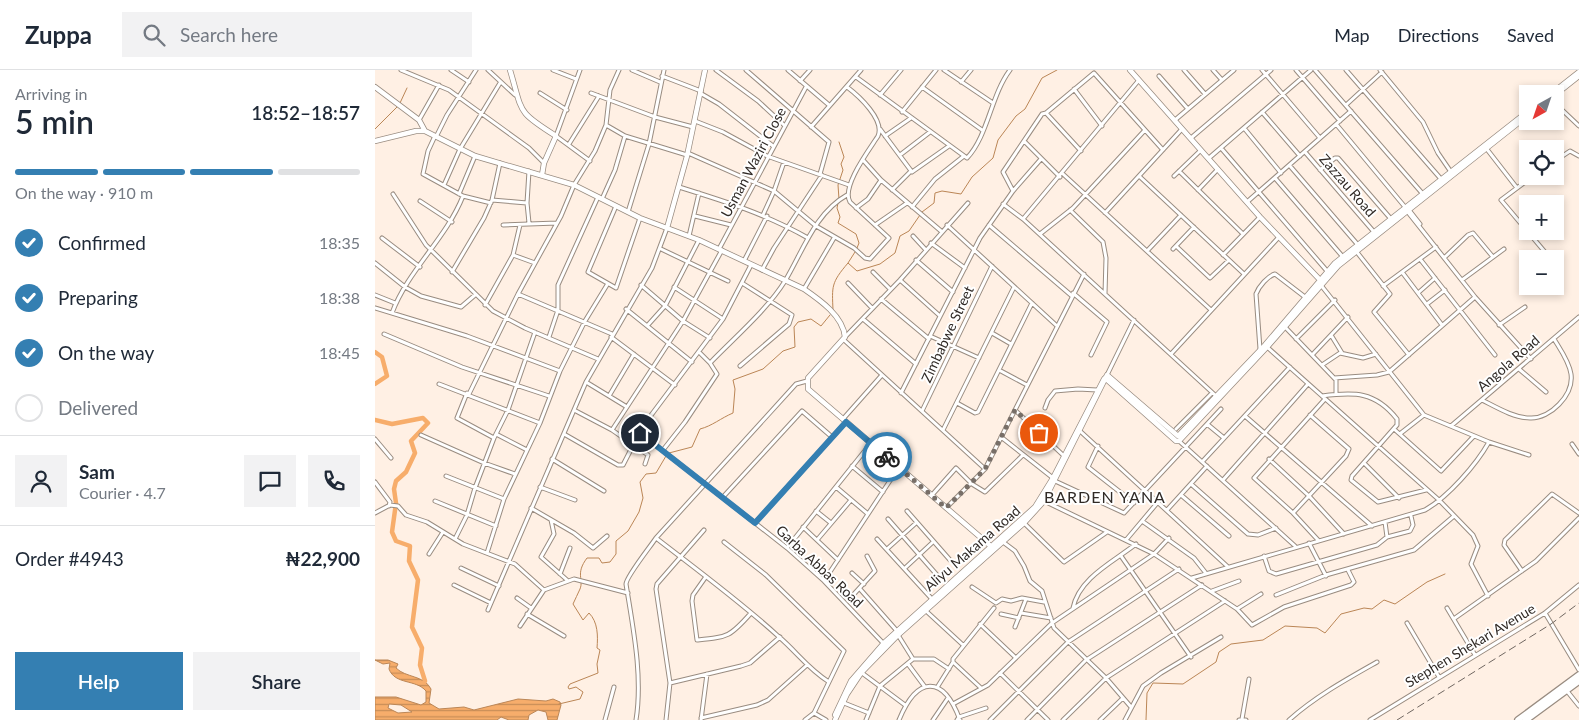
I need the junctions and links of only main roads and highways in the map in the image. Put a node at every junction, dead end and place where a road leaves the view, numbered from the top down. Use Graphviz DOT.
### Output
graph roads {
  1 [pos="1579,675"];
  2 [pos="1579,681"];
  3 [pos="1518,720"];
  4 [pos="1526,720"];
  1 -- 3 [label="main road"];
  2 -- 4 [label="main road"];
}
